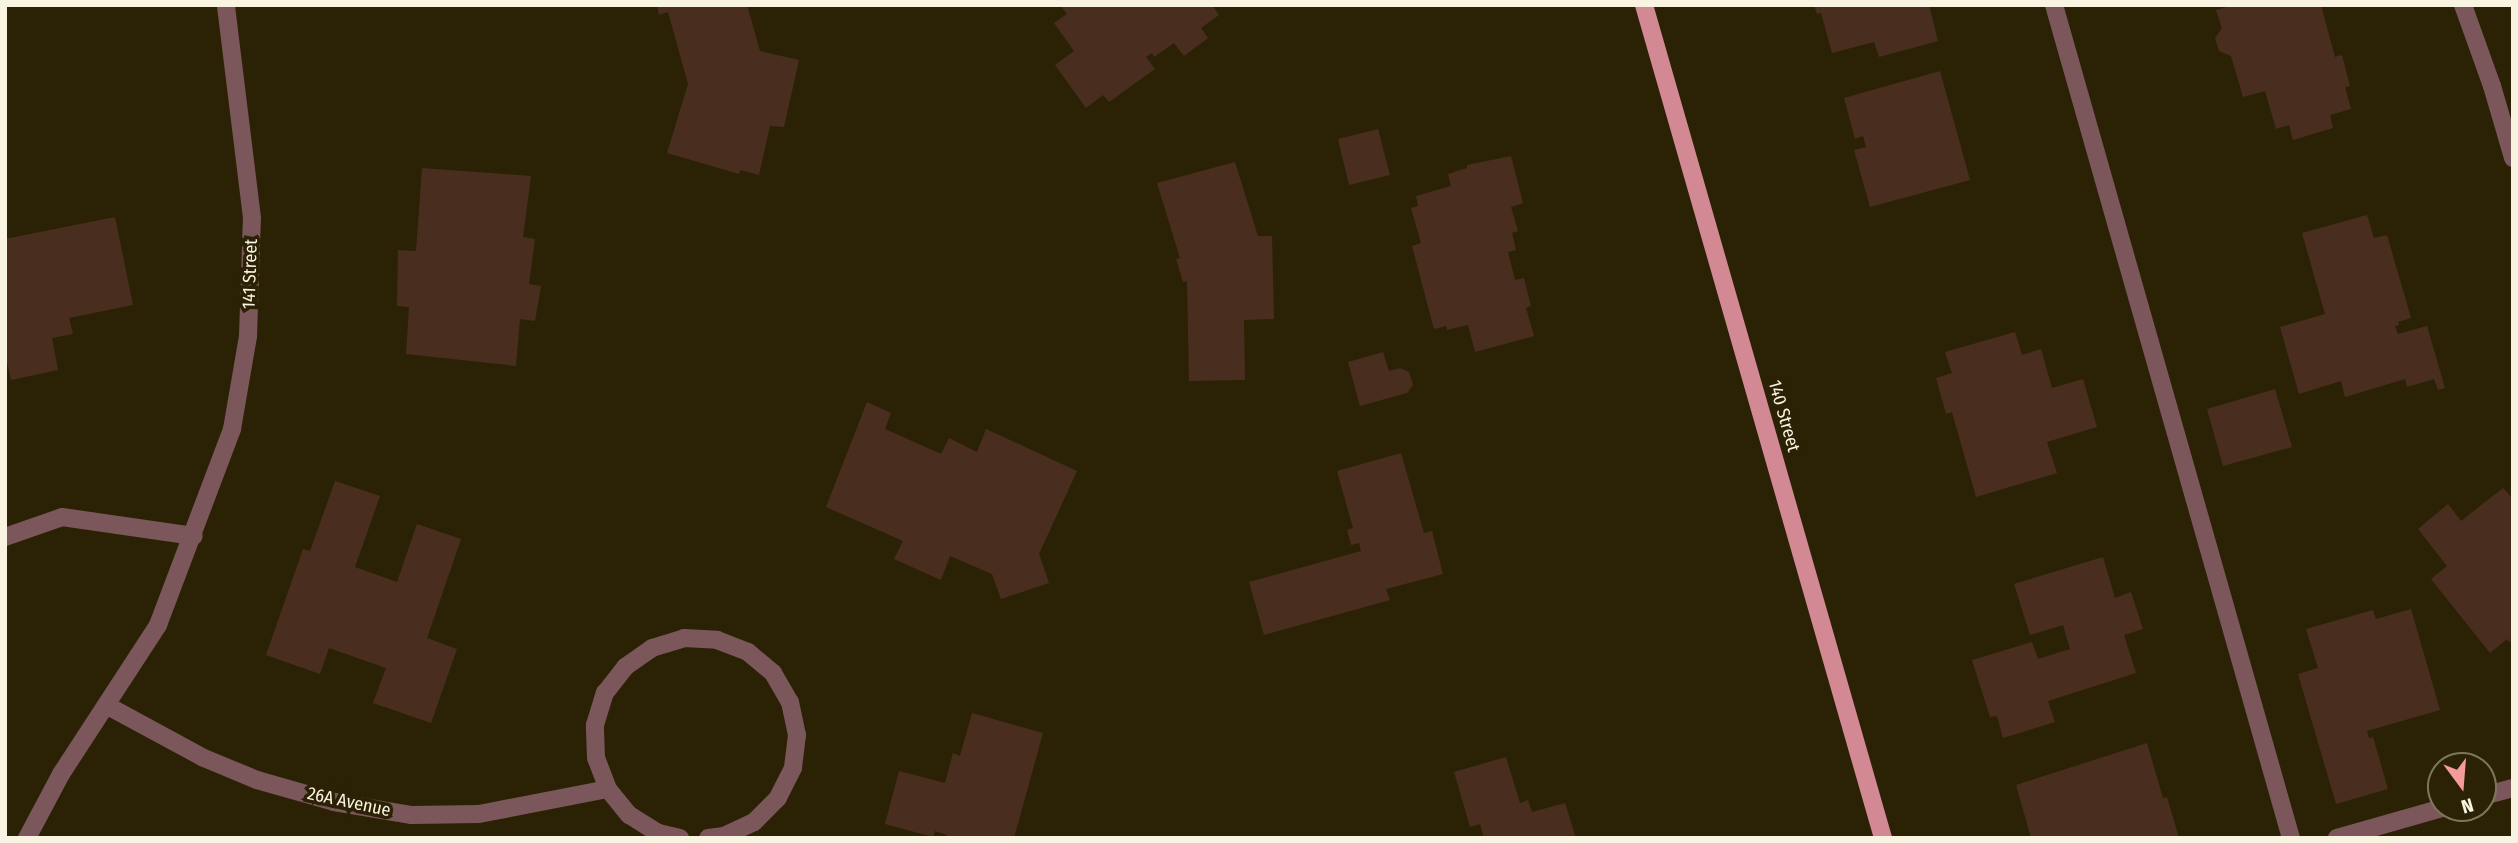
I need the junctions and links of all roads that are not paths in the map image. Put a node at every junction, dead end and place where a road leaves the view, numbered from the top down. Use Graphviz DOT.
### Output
graph roads {
  1 [pos="226,5"];
  2 [pos="1644,5"];
  3 [pos="2053,5"];
  4 [pos="2463,5"];
  5 [pos="2513,158"];
  6 [pos="194,536"];
  7 [pos="5,537"];
  8 [pos="106,705"];
  9 [pos="608,789"];
  10 [pos="2427,812"];
  11 [pos="27,838"];
  12 [pos="680,838"];
  13 [pos="708,838"];
  14 [pos="1883,838"];
  15 [pos="2291,838"];
  16 [pos="2337,838"];
  1 -- 6 [label="street, 141 Street"];
  2 -- 14 [label="main road, 140 Street"];
  3 -- 15 [label="street"];
  4 -- 5 [label="street"];
  6 -- 7 [label="street"];
  6 -- 8 [label="street, 141 Street"];
  8 -- 9 [label="street, 26A Avenue"];
  8 -- 11 [label="street, 141 Street"];
  9 -- 12 [label="street"];
  9 -- 13 [label="street"];
  10 -- 16 [label="street"];
}
